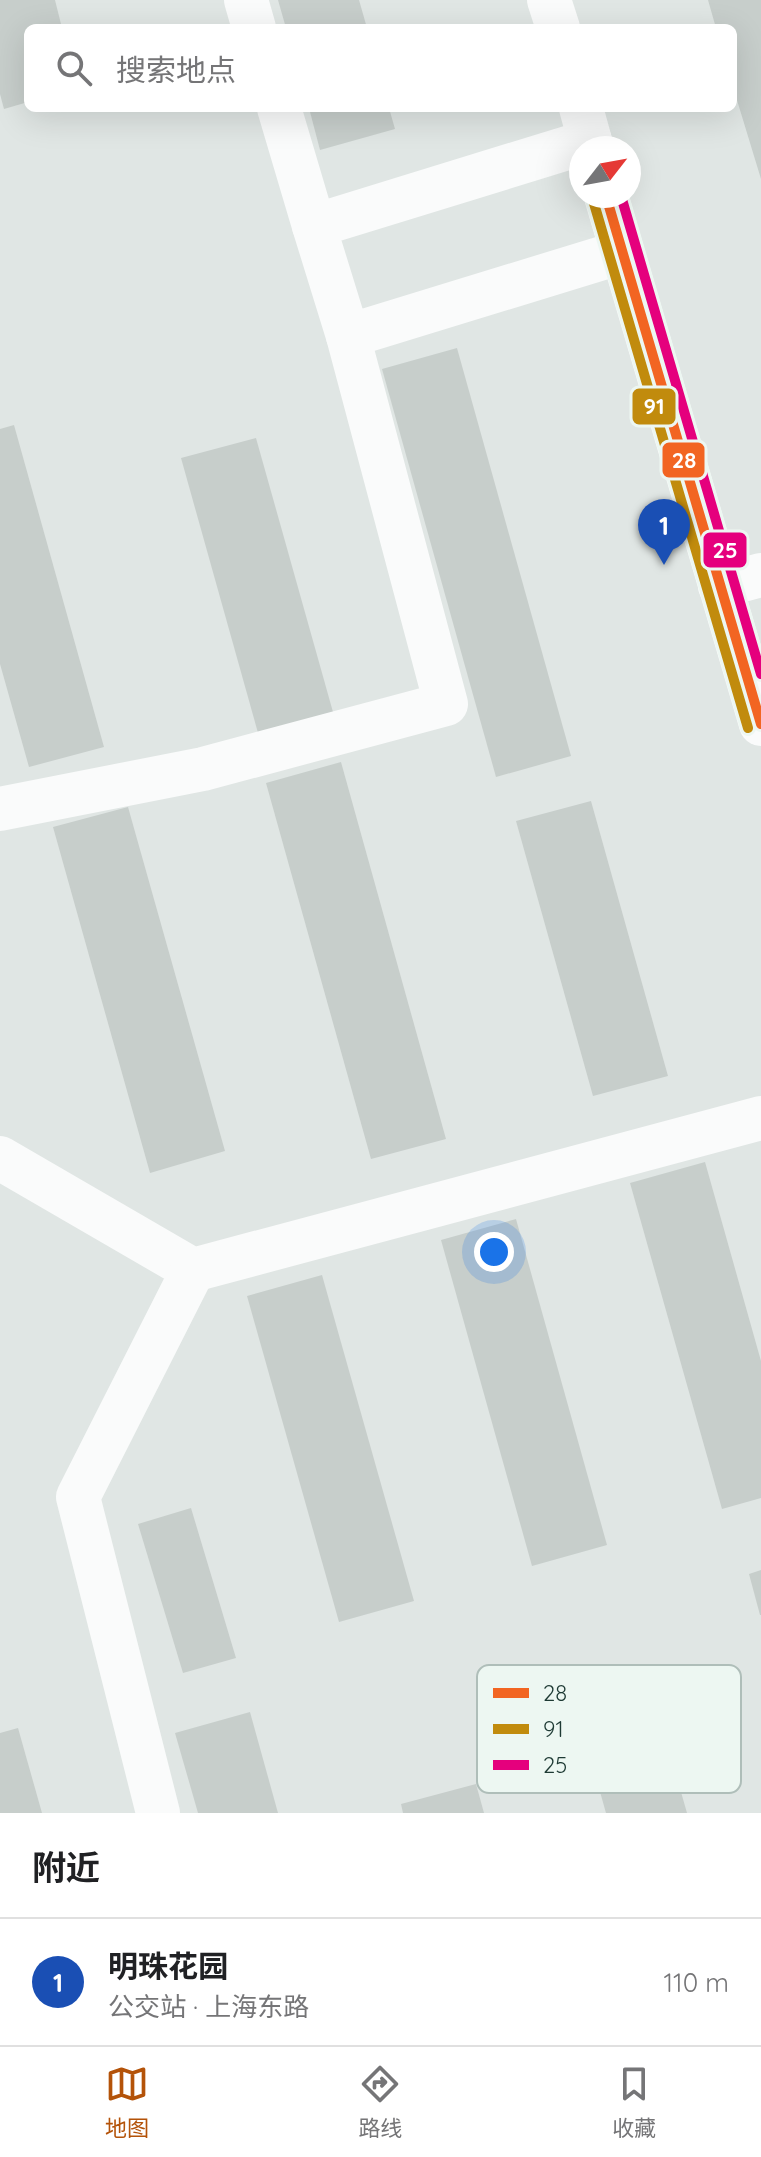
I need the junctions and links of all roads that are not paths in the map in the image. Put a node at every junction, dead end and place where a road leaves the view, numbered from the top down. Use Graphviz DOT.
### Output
graph roads {
  1 [pos="246,0"];
  2 [pos="549,0"];
  3 [pos="253,24"];
  4 [pos="557,24"];
  5 [pos="280,112"];
  6 [pos="588,132"];
  7 [pos="609,208"];
  8 [pos="314,226"];
  9 [pos="622,252"];
  10 [pos="348,336"];
  11 [pos="740,580"];
  12 [pos="753,667"];
  13 [pos="761,724"];
  14 [pos="0,809"];
  15 [pos="761,1118"];
  16 [pos="0,1158"];
  17 [pos="193,1270"];
  18 [pos="158,1813"];
  1 -- 3 [label="street"];
  2 -- 4 [label="street"];
  5 -- 8 [label="street"];
  6 -- 8 [label="street"];
  7 -- 9 [label="street"];
  8 -- 10 [label="street"];
  9 -- 10 [label="street"];
  9 -- 11 [label="street"];
  10 -- 14 [label="street"];
  11 -- 12 [label="street"];
  12 -- 13 [label="street"];
  15 -- 17 [label="street"];
  16 -- 17 [label="street"];
  17 -- 18 [label="street"];
}
